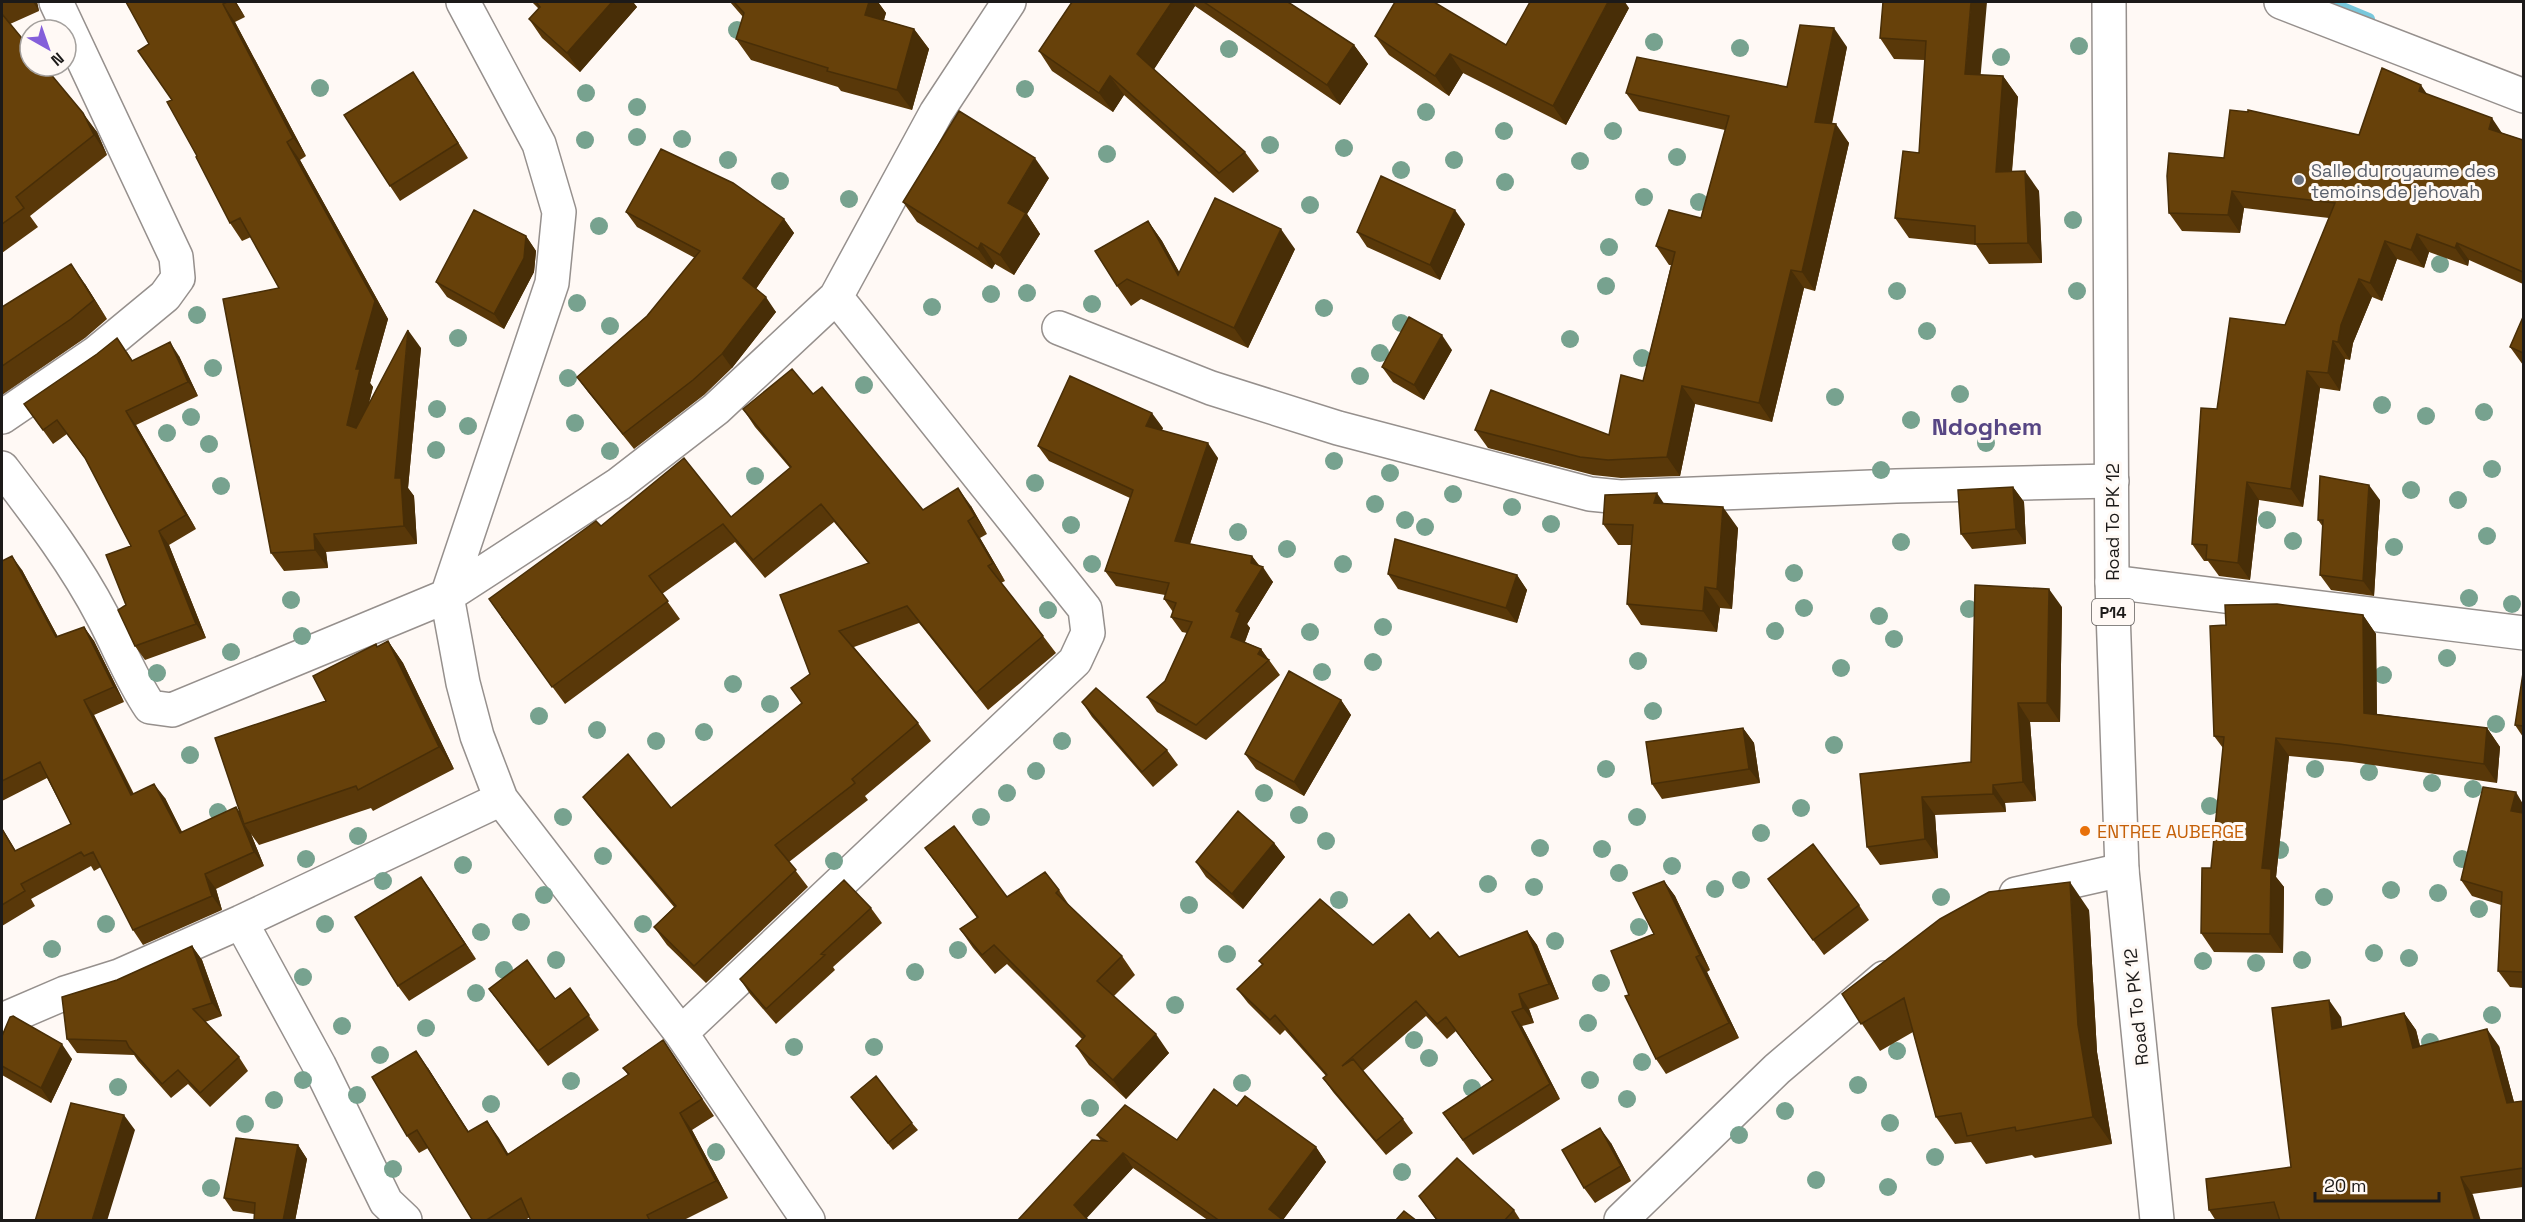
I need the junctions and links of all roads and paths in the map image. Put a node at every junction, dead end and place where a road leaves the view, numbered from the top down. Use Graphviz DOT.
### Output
graph roads {
  1 [pos="56,2"];
  2 [pos="463,2"];
  3 [pos="1009,2"];
  4 [pos="2109,2"];
  5 [pos="2281,2"];
  6 [pos="2523,96"];
  7 [pos="836,297"];
  8 [pos="1059,328"];
  9 [pos="2,417"];
  10 [pos="2,468"];
  11 [pos="2112,481"];
  12 [pos="2112,582"];
  13 [pos="447,596"];
  14 [pos="2523,633"];
  15 [pos="501,799"];
  16 [pos="2122,870"];
  17 [pos="1989,908"];
  18 [pos="241,922"];
  19 [pos="1912,957"];
  20 [pos="2,1020"];
  21 [pos="681,1033"];
  22 [pos="405,1221"];
  23 [pos="808,1221"];
  24 [pos="1621,1221"];
  25 [pos="2157,1221"];
  1 -- 9 [label="street"];
  2 -- 13 [label="street"];
  3 -- 7 [label="street"];
  4 -- 11 [label="street, Road To PK 12 / P14"];
  5 -- 6 [label="street"];
  7 -- 13 [label="street"];
  7 -- 21 [label="street"];
  8 -- 11 [label="street"];
  10 -- 13 [label="street"];
  11 -- 12 [label="street, Road To PK 12 / P14"];
  12 -- 14 [label="street"];
  12 -- 16 [label="street, Road To PK 12 / P14"];
  13 -- 15 [label="street"];
  15 -- 18 [label="street"];
  15 -- 21 [label="street"];
  16 -- 17 [label="street"];
  16 -- 25 [label="street, Road To PK 12 / P14"];
  18 -- 20 [label="street"];
  18 -- 22 [label="street"];
  19 -- 24 [label="street"];
  21 -- 23 [label="street"];
}
